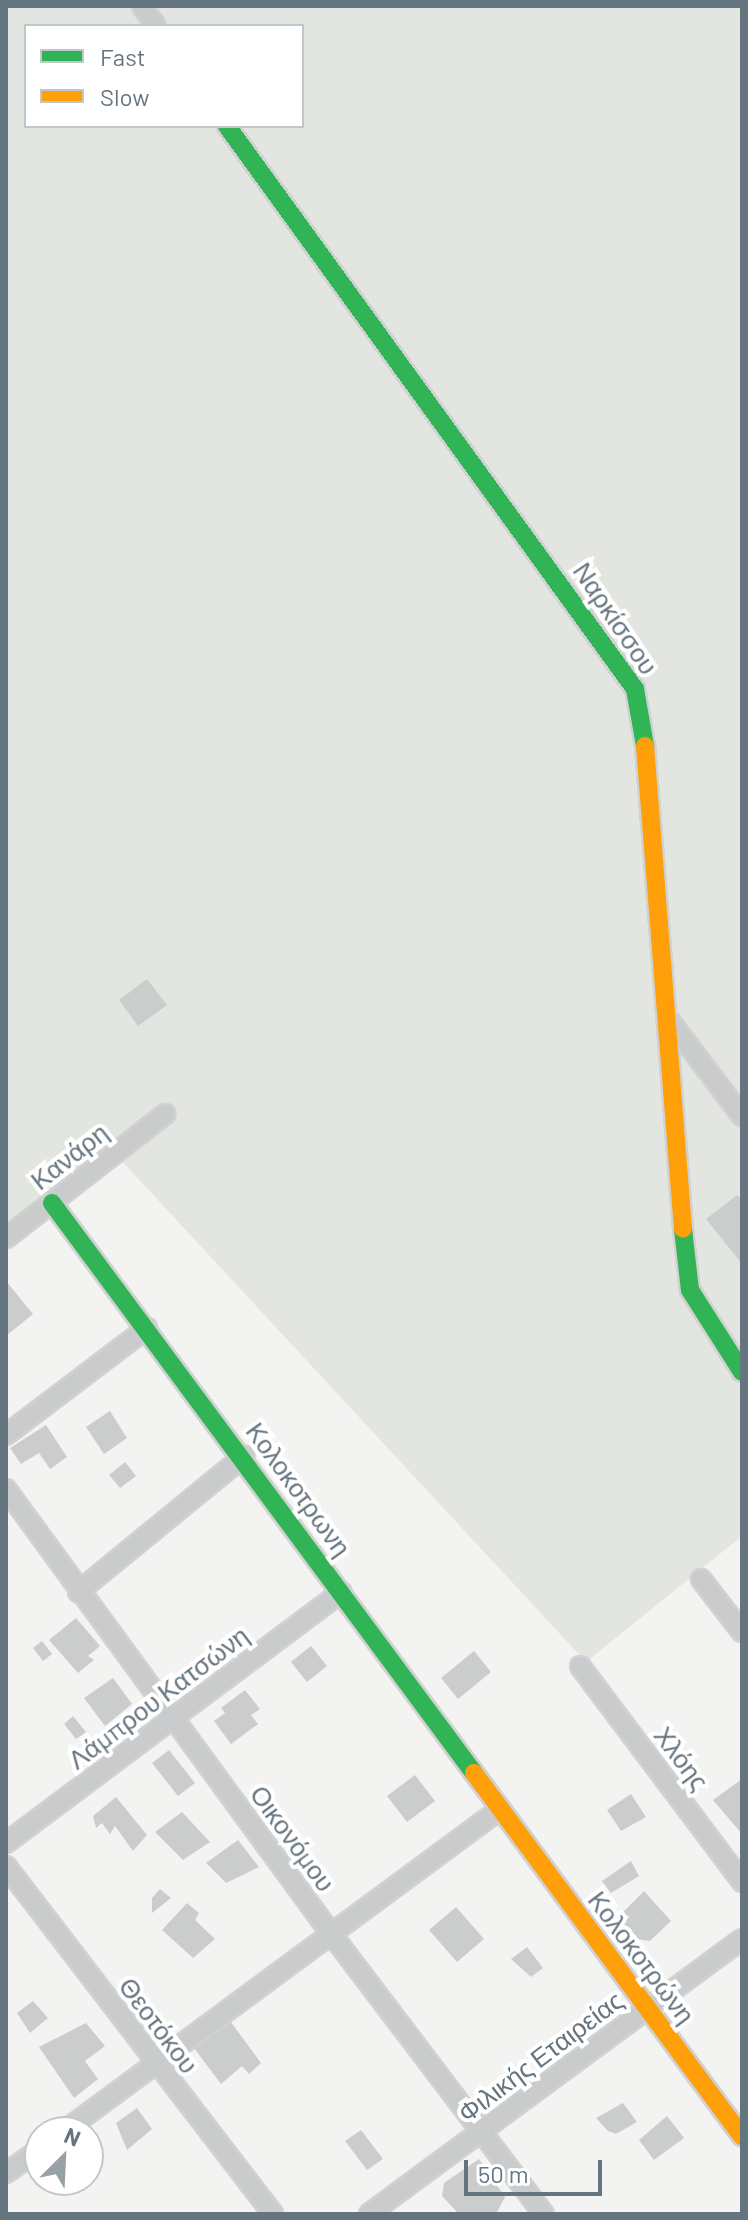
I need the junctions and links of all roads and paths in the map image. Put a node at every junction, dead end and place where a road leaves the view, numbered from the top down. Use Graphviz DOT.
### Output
graph roads {
  1 [pos="142,6"];
  2 [pos="155,24"];
  3 [pos="228,128"];
  4 [pos="667,1017"];
  5 [pos="165,1114"];
  6 [pos="742,1116"];
  7 [pos="52,1203"];
  8 [pos="6,1238"];
  9 [pos="147,1328"];
  10 [pos="742,1372"];
  11 [pos="6,1435"];
  12 [pos="244,1456"];
  13 [pos="6,1489"];
  14 [pos="701,1579"];
  15 [pos="78,1592"];
  16 [pos="342,1592"];
  17 [pos="742,1632"];
  18 [pos="580,1666"];
  19 [pos="174,1717"];
  20 [pos="499,1810"];
  21 [pos="6,1843"];
  22 [pos="6,1866"];
  23 [pos="742,1882"];
  24 [pos="329,1931"];
  25 [pos="742,1939"];
  26 [pos="647,2007"];
  27 [pos="156,2065"];
  28 [pos="85,2116"];
  29 [pos="483,2133"];
  30 [pos="742,2136"];
  31 [pos="24,2160"];
  32 [pos="6,2173"];
  33 [pos="273,2214"];
  34 [pos="369,2214"];
  35 [pos="544,2214"];
  1 -- 2 [label="street"];
  3 -- 4 [label="street, Ναρκίσσου"];
  4 -- 6 [label="street"];
  4 -- 10 [label="street, Ναρκίσσου"];
  5 -- 7 [label="street, Κανάρη"];
  7 -- 8 [label="street, Κανάρη"];
  7 -- 9 [label="street, Κολοκοτρωνη"];
  9 -- 11 [label="street"];
  9 -- 12 [label="street, Κολοκοτρωνη"];
  12 -- 15 [label="street"];
  12 -- 16 [label="street, Κολοκοτρωνη"];
  13 -- 15 [label="street, Οικονόμου"];
  14 -- 17 [label="street"];
  15 -- 19 [label="street, Οικονόμου"];
  16 -- 19 [label="street, Λάμπρου Κατσώνη"];
  16 -- 20 [label="street, Κολοκοτρωνη"];
  18 -- 23 [label="street, Χλόης"];
  19 -- 21 [label="street, Λάμπρου Κατσώνη"];
  19 -- 24 [label="street, Οικονόμου"];
  20 -- 24 [label="street"];
  20 -- 26 [label="street, Κολοκοτρώνη"];
  22 -- 27 [label="street, Θεοτόκου"];
  24 -- 27 [label="street"];
  24 -- 29 [label="street, Οικονόμου"];
  25 -- 26 [label="street, Φιλικής Εταιρείας"];
  26 -- 29 [label="street, Φιλικής Εταιρείας"];
  26 -- 30 [label="street, Κολοκοτρώνη"];
  27 -- 28 [label="street"];
  27 -- 33 [label="street, Θεοτόκου"];
  29 -- 34 [label="street, Φιλικής Εταιρείας"];
  29 -- 35 [label="street, Οικονόμου"];
  31 -- 32 [label="street"];
}
